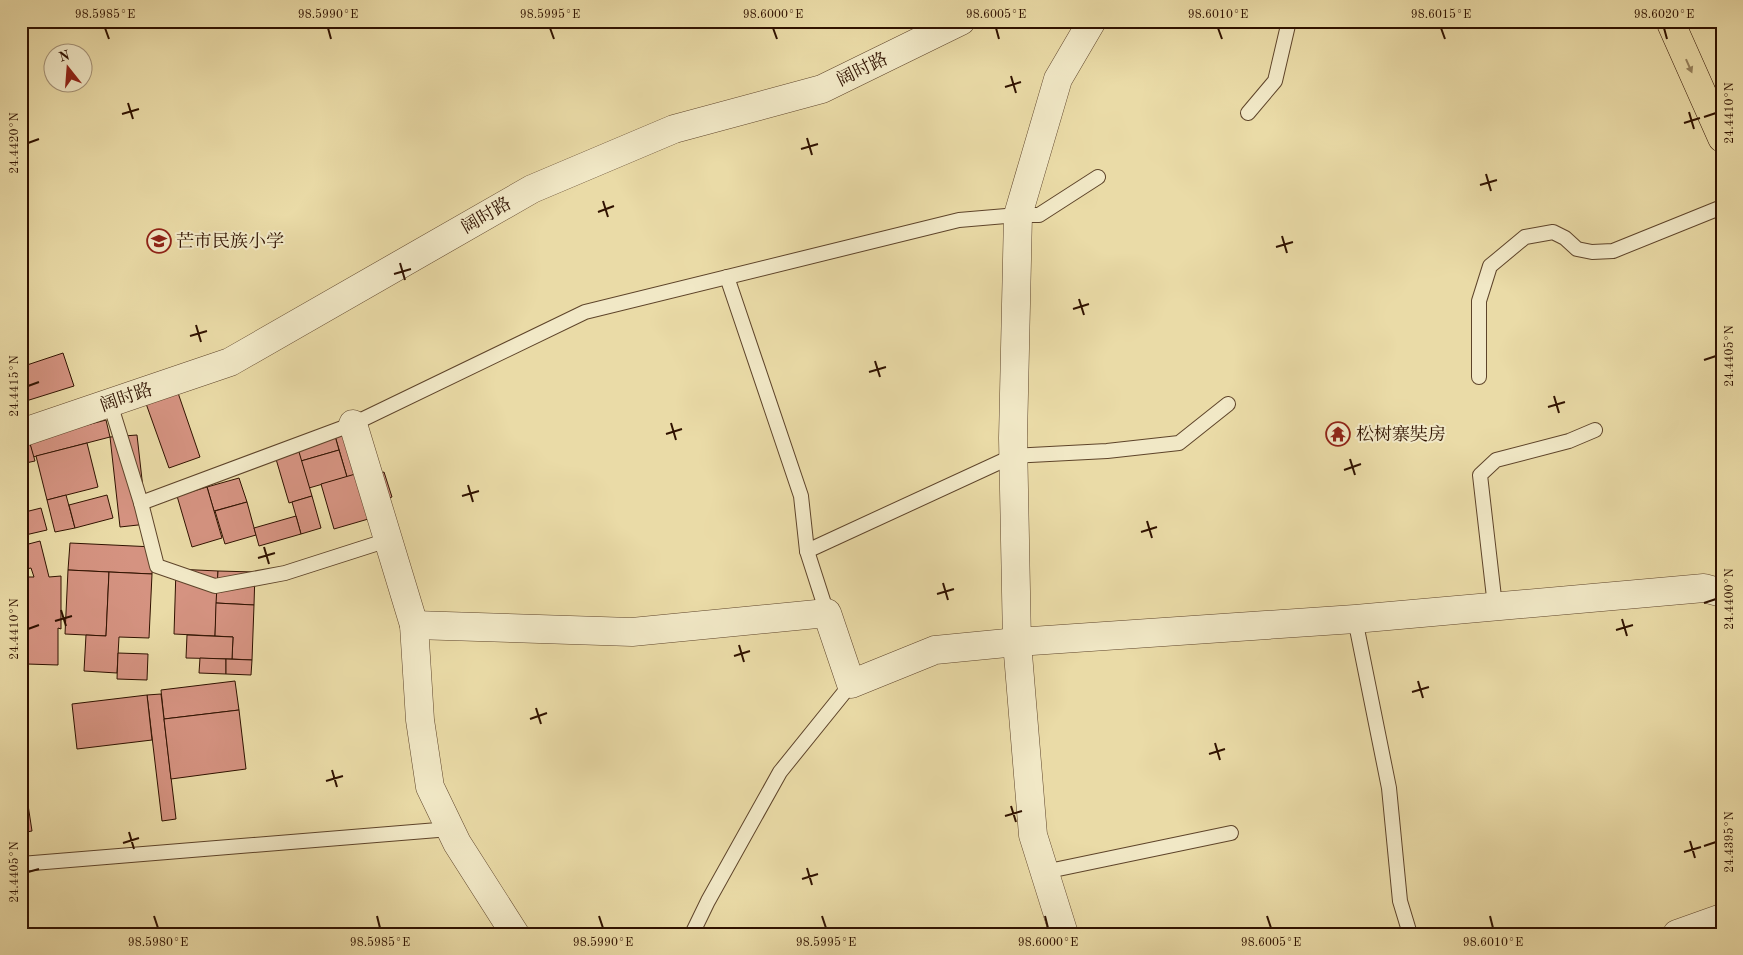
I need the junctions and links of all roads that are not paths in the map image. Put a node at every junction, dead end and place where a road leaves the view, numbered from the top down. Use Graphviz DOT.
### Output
graph roads {
  1 [pos="961,21"];
  2 [pos="1092,21"];
  3 [pos="1289,21"];
  4 [pos="1670,21"];
  5 [pos="1248,113"];
  6 [pos="1722,138"];
  7 [pos="1098,177"];
  8 [pos="1722,206"];
  9 [pos="1018,215"];
  10 [pos="726,277"];
  11 [pos="1479,377"];
  12 [pos="110,403"];
  13 [pos="1228,404"];
  14 [pos="353,424"];
  15 [pos="1595,430"];
  16 [pos="21,433"];
  17 [pos="1013,456"];
  18 [pos="141,503"];
  19 [pos="388,540"];
  20 [pos="807,551"];
  21 [pos="1722,592"];
  22 [pos="1495,606"];
  23 [pos="827,613"];
  24 [pos="1355,619"];
  25 [pos="414,625"];
  26 [pos="1017,642"];
  27 [pos="851,684"];
  28 [pos="450,829"];
  29 [pos="1231,833"];
  30 [pos="21,864"];
  31 [pos="1044,872"];
  32 [pos="1722,918"];
  33 [pos="515,934"];
  34 [pos="692,934"];
  35 [pos="1064,934"];
  36 [pos="1410,934"];
  37 [pos="1676,934"];
  1 -- 12 [label="street, 阔时路"];
  2 -- 9 [label="street"];
  3 -- 5 [label="lane"];
  4 -- 6 [label="main road, one-way"];
  7 -- 9 [label="lane"];
  8 -- 11 [label="lane"];
  9 -- 10 [label="lane"];
  9 -- 17 [label="street"];
  10 -- 14 [label="lane"];
  10 -- 20 [label="lane"];
  12 -- 16 [label="street, 阔时路"];
  12 -- 18 [label="lane"];
  13 -- 17 [label="lane"];
  14 -- 18 [label="lane"];
  14 -- 19 [label="street"];
  15 -- 22 [label="lane"];
  17 -- 20 [label="lane"];
  17 -- 26 [label="street"];
  18 -- 19 [label="lane"];
  19 -- 25 [label="street"];
  20 -- 23 [label="lane"];
  21 -- 22 [label="street"];
  22 -- 24 [label="street"];
  23 -- 25 [label="street"];
  23 -- 27 [label="street"];
  24 -- 26 [label="street"];
  24 -- 36 [label="lane"];
  25 -- 28 [label="street"];
  26 -- 27 [label="street"];
  26 -- 31 [label="street"];
  27 -- 34 [label="lane"];
  28 -- 30 [label="lane"];
  28 -- 33 [label="street"];
  29 -- 31 [label="lane"];
  31 -- 35 [label="street"];
  32 -- 37 [label="street"];
}
